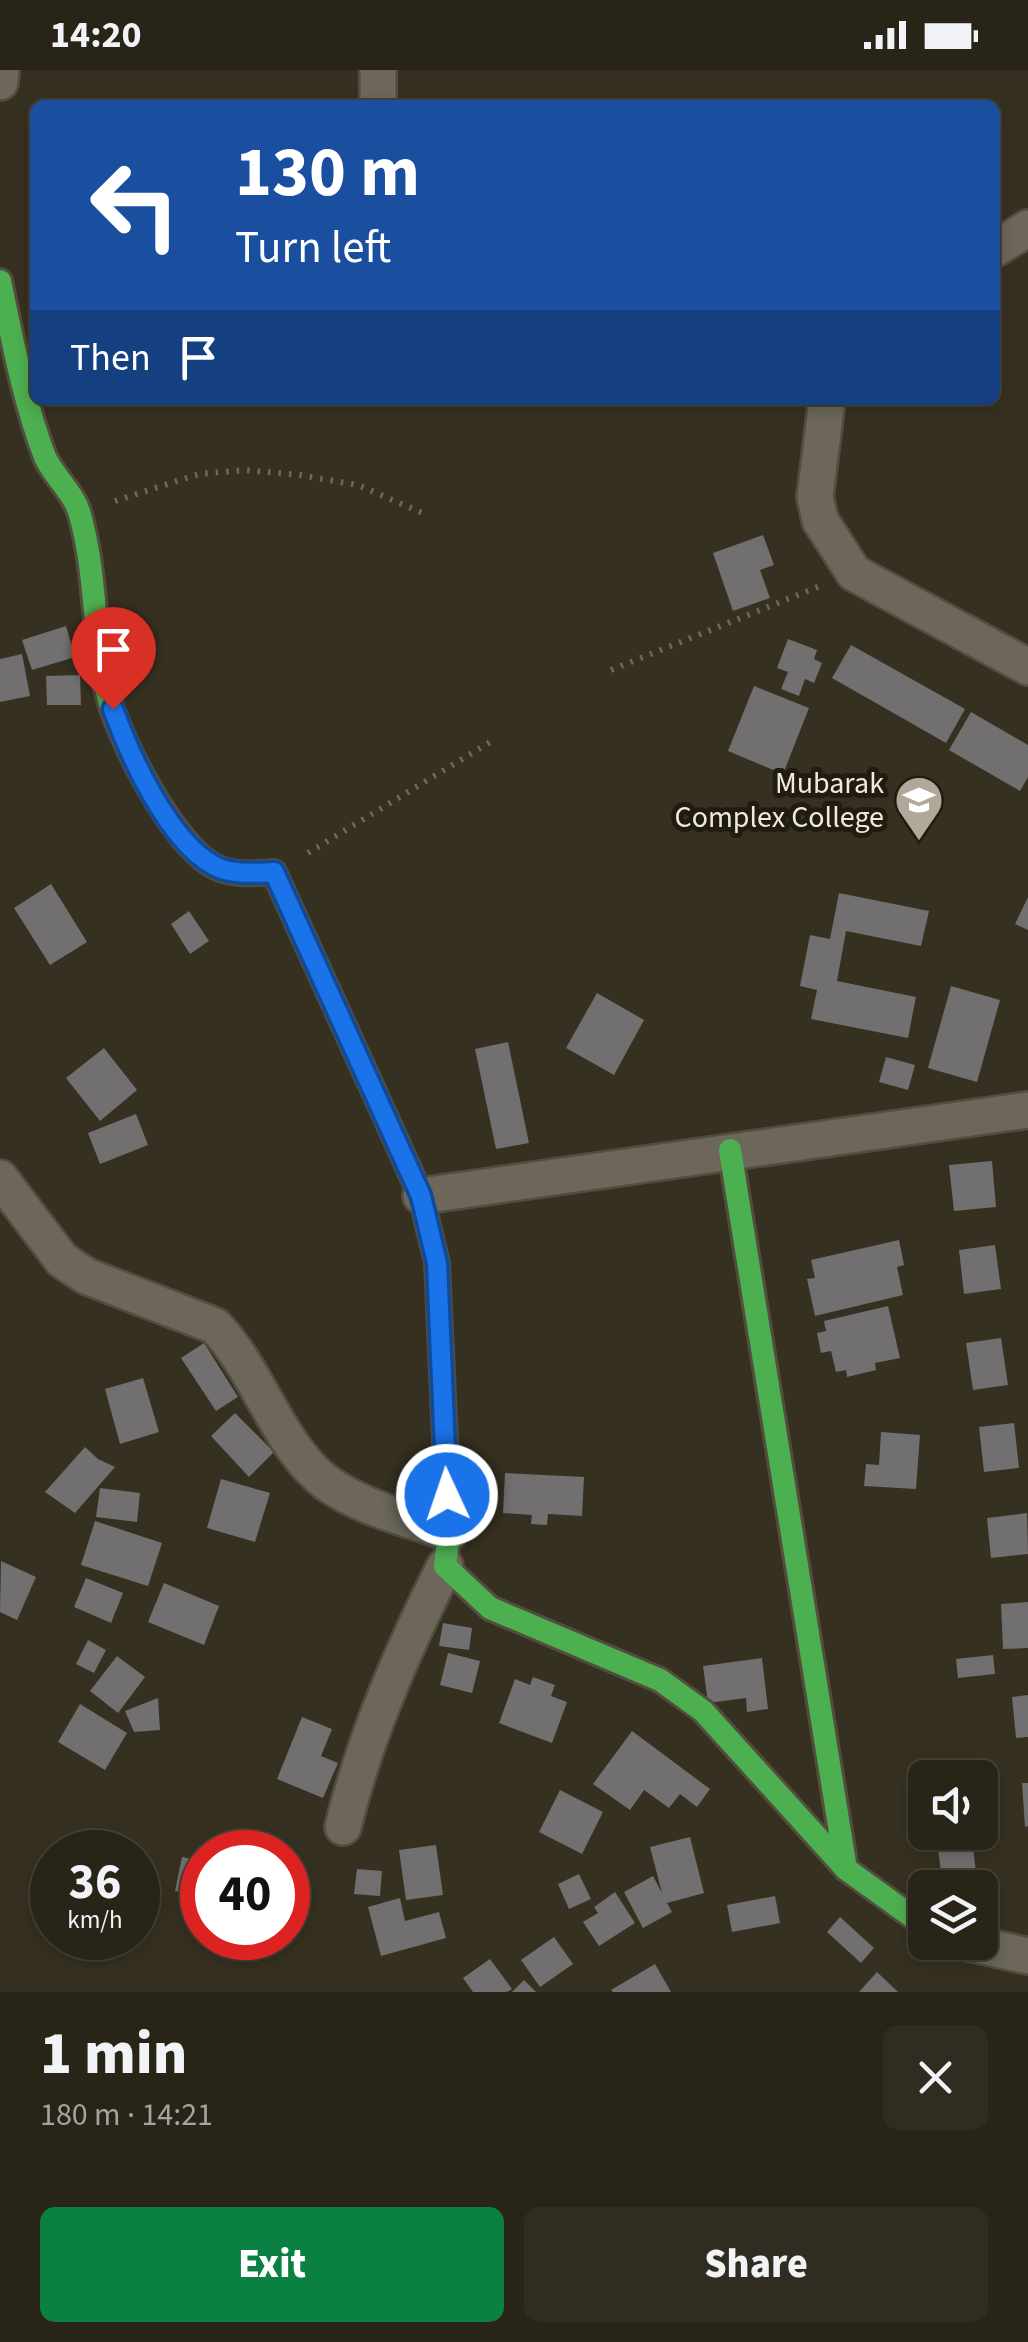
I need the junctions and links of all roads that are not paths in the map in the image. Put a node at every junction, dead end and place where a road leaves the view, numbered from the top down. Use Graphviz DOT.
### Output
graph roads {
  1 [pos="2,70"];
  2 [pos="378,70"];
  3 [pos="0,82"];
  4 [pos="378,100"];
  5 [pos="1028,228"];
  6 [pos="1000,247"];
  7 [pos="0,281"];
  8 [pos="30,403"];
  9 [pos="30,405"];
  10 [pos="826,405"];
  11 [pos="1028,666"];
  12 [pos="1028,1110"];
  13 [pos="730,1150"];
  14 [pos="0,1178"];
  15 [pos="421,1196"];
  16 [pos="447,1550"];
  17 [pos="342,1827"];
  18 [pos="846,1869"];
  19 [pos="908,1914"];
  20 [pos="998,1949"];
  21 [pos="1028,1956"];
  1 -- 3 [label="street"];
  2 -- 4 [label="street"];
  5 -- 6 [label="street"];
  7 -- 8 [label="street"];
  9 -- 15 [label="street"];
  10 -- 11 [label="street"];
  12 -- 13 [label="street"];
  13 -- 15 [label="street"];
  13 -- 18 [label="street"];
  14 -- 16 [label="street"];
  15 -- 16 [label="street"];
  16 -- 17 [label="street"];
  16 -- 18 [label="street"];
  18 -- 19 [label="street"];
  20 -- 21 [label="street"];
}
